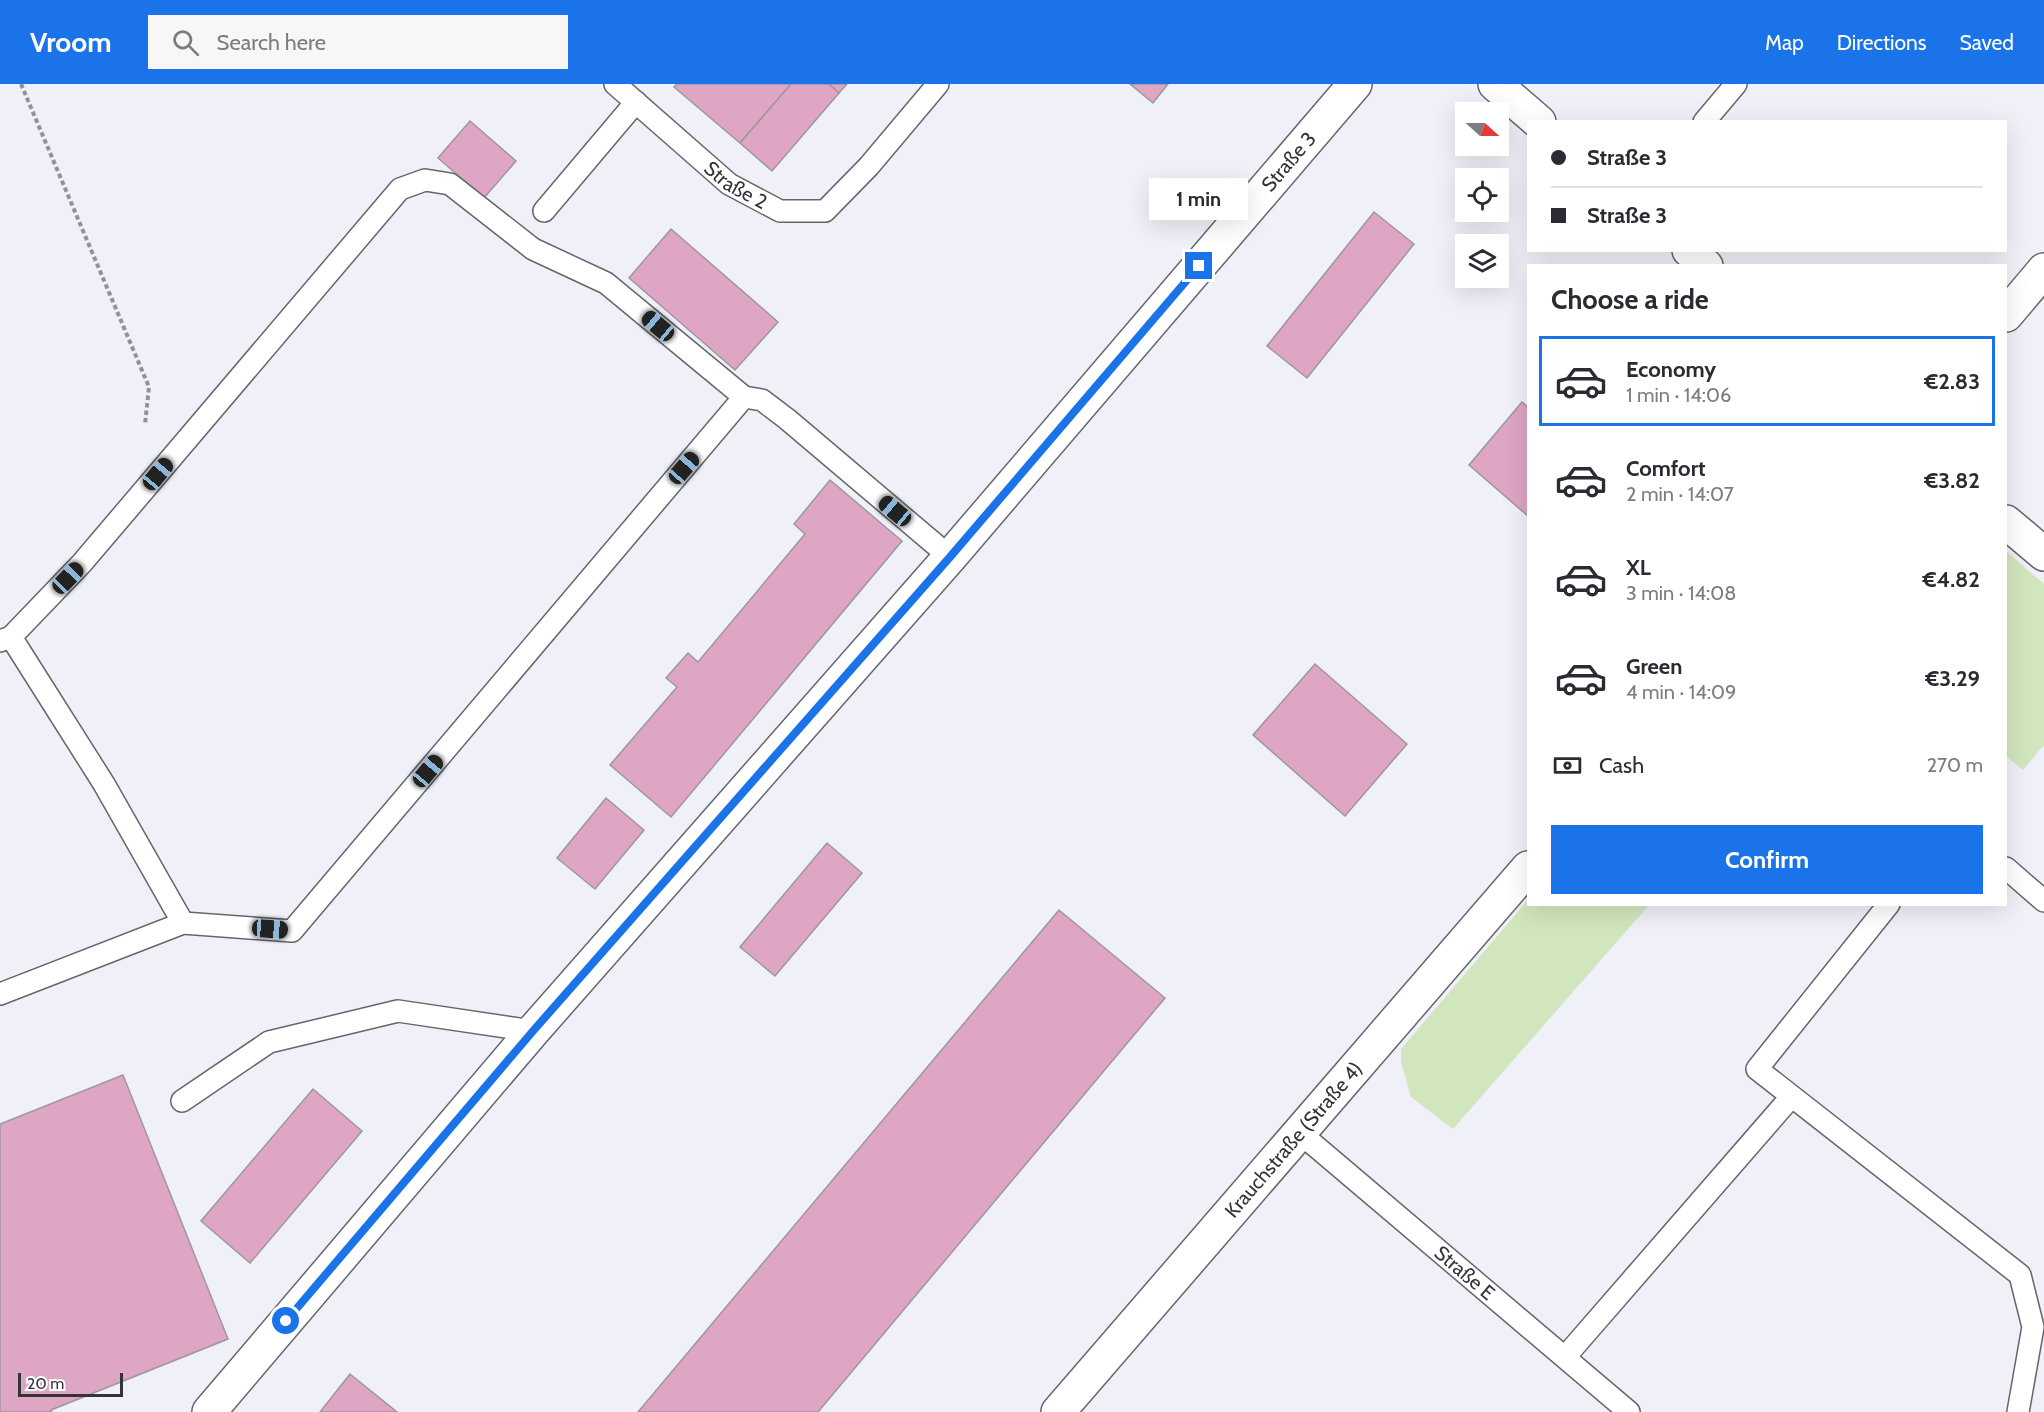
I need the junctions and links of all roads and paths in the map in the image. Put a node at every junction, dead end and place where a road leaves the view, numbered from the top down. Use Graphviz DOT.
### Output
graph roads {
  1 [pos="21,84"];
  2 [pos="615,84"];
  3 [pos="938,84"];
  4 [pos="1355,84"];
  5 [pos="1495,84"];
  6 [pos="1736,84"];
  7 [pos="636,102"];
  8 [pos="1537,120"];
  9 [pos="1706,120"];
  10 [pos="544,211"];
  11 [pos="1691,252"];
  12 [pos="1704,264"];
  13 [pos="2044,270"];
  14 [pos="2007,314"];
  15 [pos="744,397"];
  16 [pos="145,424"];
  17 [pos="2007,523"];
  18 [pos="2044,554"];
  19 [pos="950,557"];
  20 [pos="5,639"];
  21 [pos="1527,869"];
  22 [pos="2007,869"];
  23 [pos="2044,901"];
  24 [pos="1887,906"];
  25 [pos="183,924"];
  26 [pos="0,994"];
  27 [pos="533,1031"];
  28 [pos="1791,1097"];
  29 [pos="182,1101"];
  30 [pos="1300,1133"];
  31 [pos="1565,1357"];
  32 [pos="209,1412"];
  33 [pos="1058,1412"];
  34 [pos="1629,1412"];
  35 [pos="2018,1412"];
  1 -- 16 [label="path"];
  2 -- 7 [label="lane, Straße 2"];
  3 -- 7 [label="lane, Straße 2"];
  4 -- 19 [label="street, Straße 3"];
  5 -- 8 [label="street"];
  6 -- 9 [label="lane"];
  7 -- 10 [label="lane"];
  11 -- 12 [label="street"];
  13 -- 14 [label="street"];
  15 -- 19 [label="lane"];
  15 -- 20 [label="lane"];
  15 -- 25 [label="lane"];
  17 -- 18 [label="street"];
  19 -- 27 [label="street, Straße 3"];
  20 -- 25 [label="lane"];
  21 -- 30 [label="street, Krauchstraße (Straße 4)"];
  22 -- 23 [label="lane"];
  24 -- 28 [label="lane"];
  25 -- 26 [label="lane"];
  27 -- 29 [label="lane"];
  27 -- 32 [label="street, Straße 3"];
  28 -- 31 [label="lane"];
  28 -- 35 [label="lane"];
  30 -- 31 [label="lane, Straße E"];
  30 -- 33 [label="street, Krauchstraße (Straße 4)"];
  31 -- 34 [label="lane, Straße E"];
}
